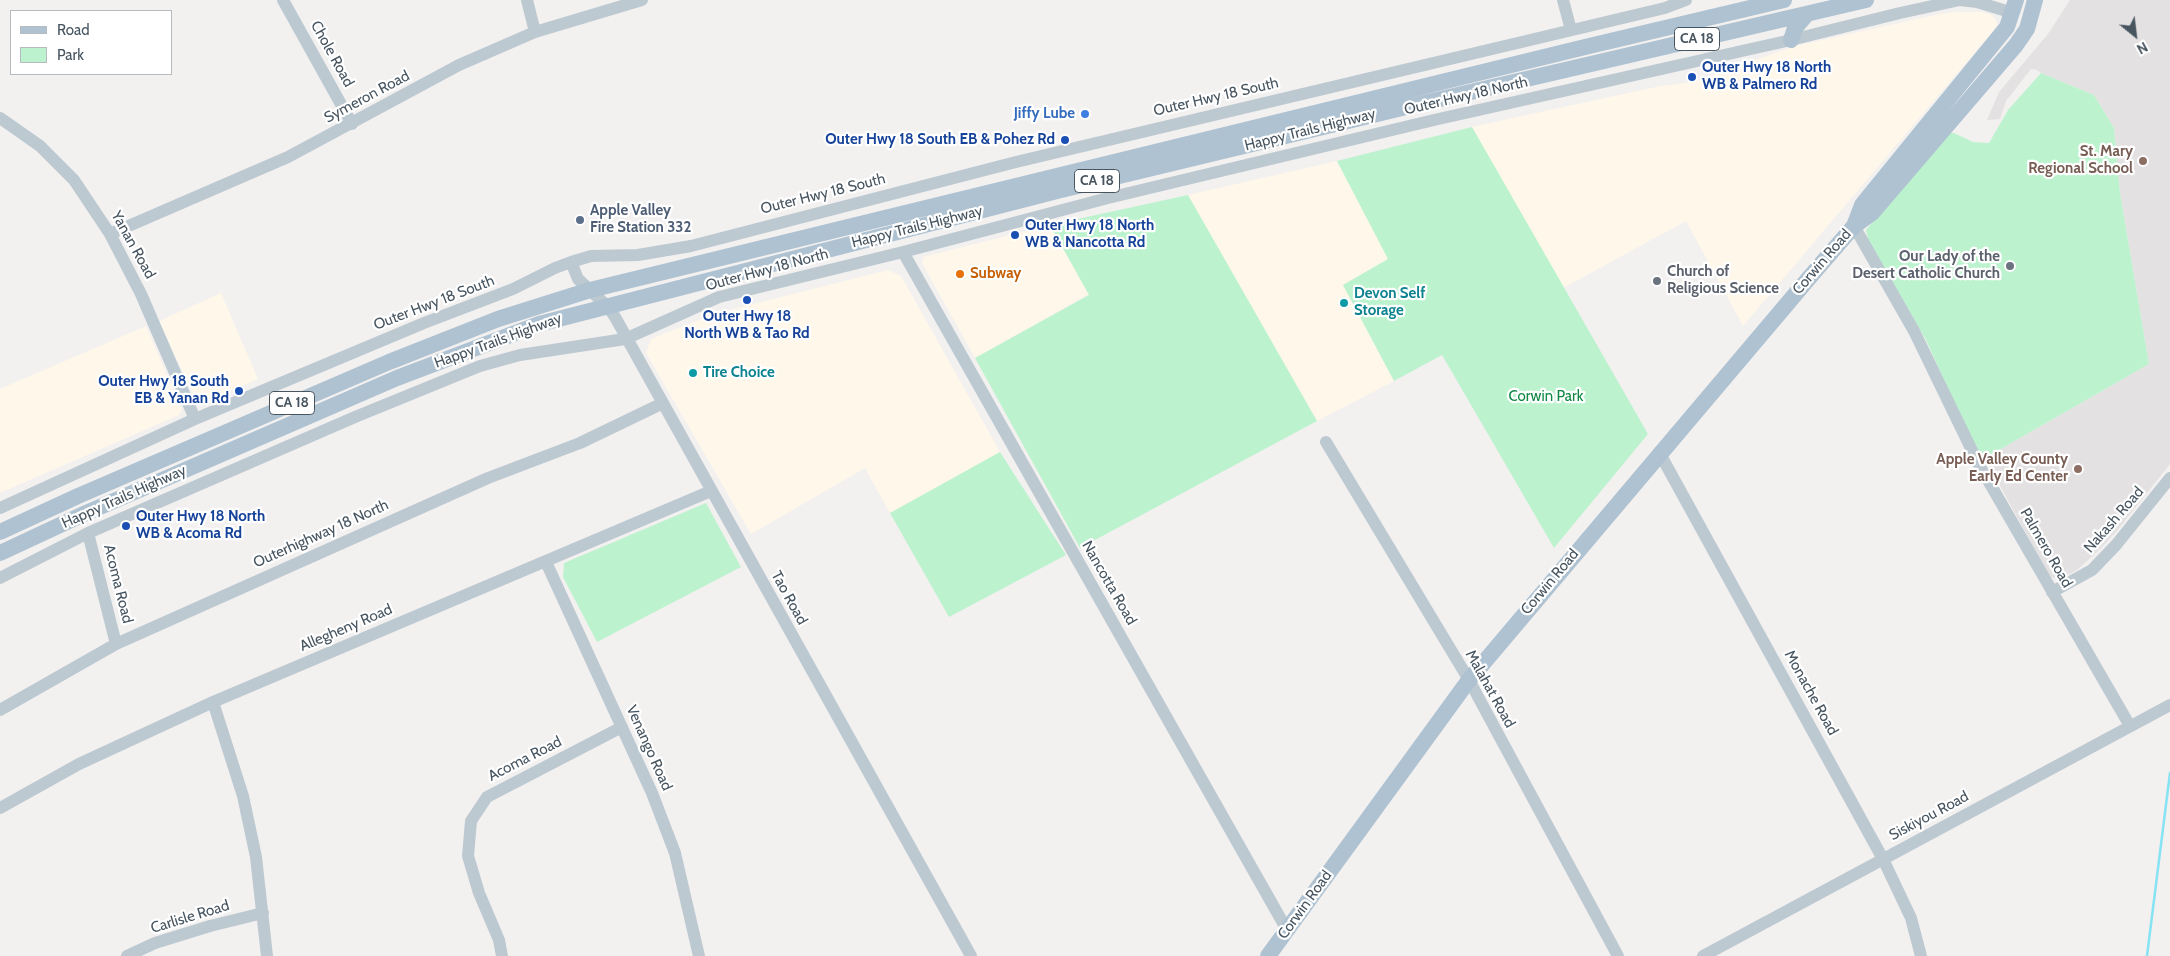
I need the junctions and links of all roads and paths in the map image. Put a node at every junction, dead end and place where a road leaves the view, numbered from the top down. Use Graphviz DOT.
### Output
graph roads {
  1 [pos="283,0"];
  2 [pos="527,0"];
  3 [pos="642,0"];
  4 [pos="1563,0"];
  5 [pos="1686,0"];
  6 [pos="1781,0"];
  7 [pos="1866,0"];
  8 [pos="2035,0"];
  9 [pos="2014,7"];
  10 [pos="1807,14"];
  11 [pos="1571,30"];
  12 [pos="535,32"];
  13 [pos="1791,40"];
  14 [pos="1686,41"];
  15 [pos="0,118"];
  16 [pos="352,124"];
  17 [pos="1854,226"];
  18 [pos="110,234"];
  19 [pos="903,252"];
  20 [pos="571,262"];
  21 [pos="590,290"];
  22 [pos="607,306"];
  23 [pos="625,338"];
  24 [pos="662,404"];
  25 [pos="195,419"];
  26 [pos="1326,442"];
  27 [pos="1659,452"];
  28 [pos="2170,478"];
  29 [pos="711,491"];
  30 [pos="0,508"];
  31 [pos="0,532"];
  32 [pos="88,533"];
  33 [pos="0,553"];
  34 [pos="546,562"];
  35 [pos="0,578"];
  36 [pos="2052,592"];
  37 [pos="116,644"];
  38 [pos="1469,680"];
  39 [pos="213,702"];
  40 [pos="2170,705"];
  41 [pos="0,710"];
  42 [pos="2130,726"];
  43 [pos="622,727"];
  44 [pos="0,808"];
  45 [pos="1883,859"];
  46 [pos="263,912"];
  47 [pos="1287,930"];
  48 [pos="127,956"];
  49 [pos="267,956"];
  50 [pos="502,956"];
  51 [pos="699,956"];
  52 [pos="971,956"];
  53 [pos="1268,956"];
  54 [pos="1618,956"];
  55 [pos="1703,956"];
  56 [pos="1921,956"];
  1 -- 16 [label="street, Chole Road"];
  2 -- 12 [label="street"];
  3 -- 12 [label="street, Symeron Road"];
  4 -- 11 [label="street"];
  5 -- 11 [label="street, Outer Hwy 18 South"];
  6 -- 14 [label="main road"];
  6 -- 21 [label="main road, Happy Trails Highway / CA 18"];
  7 -- 10 [label="main road, Happy Trails Highway / CA 18"];
  8 -- 17 [label="main road, Corwin Road"];
  9 -- 13 [label="street, Outer Hwy 18 North"];
  9 -- 17 [label="main road, Corwin Road"];
  10 -- 13 [label="main road"];
  10 -- 14 [label="main road, Happy Trails Highway / CA 18"];
  11 -- 20 [label="street, Outer Hwy 18 South"];
  12 -- 16 [label="street, Symeron Road"];
  13 -- 19 [label="street, Outer Hwy 18 North"];
  14 -- 22 [label="main road, Happy Trails Highway / CA 18"];
  15 -- 18 [label="street, Yanan Road"];
  16 -- 18 [label="street, Symeron Road"];
  17 -- 27 [label="main road, Corwin Road"];
  17 -- 36 [label="street, Palmero Road"];
  18 -- 25 [label="street, Yanan Road"];
  19 -- 23 [label="street, Outer Hwy 18 North"];
  19 -- 47 [label="street, Nancotta Road"];
  20 -- 21 [label="street, Tao Road"];
  20 -- 25 [label="street, Outer Hwy 18 South"];
  21 -- 22 [label="street, Tao Road"];
  21 -- 31 [label="main road, Happy Trails Highway / CA 18"];
  22 -- 23 [label="street, Tao Road"];
  22 -- 33 [label="main road, Happy Trails Highway / CA 18"];
  23 -- 24 [label="street, Tao Road"];
  23 -- 32 [label="street, Outer Hwy 18 North"];
  24 -- 29 [label="street, Tao Road"];
  24 -- 37 [label="street, Outerhighway 18 North"];
  25 -- 30 [label="street, Outer Hwy 18 South"];
  26 -- 38 [label="street, Malahat Road"];
  27 -- 38 [label="main road, Corwin Road"];
  27 -- 45 [label="street, Monache Road"];
  28 -- 36 [label="street, Nakash Road"];
  29 -- 34 [label="street, Allegheny Road"];
  29 -- 52 [label="street, Tao Road"];
  32 -- 35 [label="street, Outer Hwy 18 North"];
  32 -- 37 [label="street, Acoma Road"];
  34 -- 39 [label="street, Allegheny Road"];
  34 -- 43 [label="street, Venango Road"];
  36 -- 42 [label="street, Palmero Road"];
  37 -- 41 [label="street, Outerhighway 18 North"];
  38 -- 47 [label="main road, Corwin Road"];
  38 -- 54 [label="street, Malahat Road"];
  39 -- 44 [label="street, Allegheny Road"];
  39 -- 46 [label="street"];
  40 -- 42 [label="street, Siskiyou Road"];
  42 -- 45 [label="street, Siskiyou Road"];
  43 -- 50 [label="street, Acoma Road"];
  43 -- 51 [label="street, Venango Road"];
  45 -- 55 [label="street, Siskiyou Road"];
  45 -- 56 [label="street, Monache Road"];
  46 -- 48 [label="street, Carlisle Road"];
  46 -- 49 [label="street"];
  47 -- 53 [label="main road, Corwin Road"];
}
